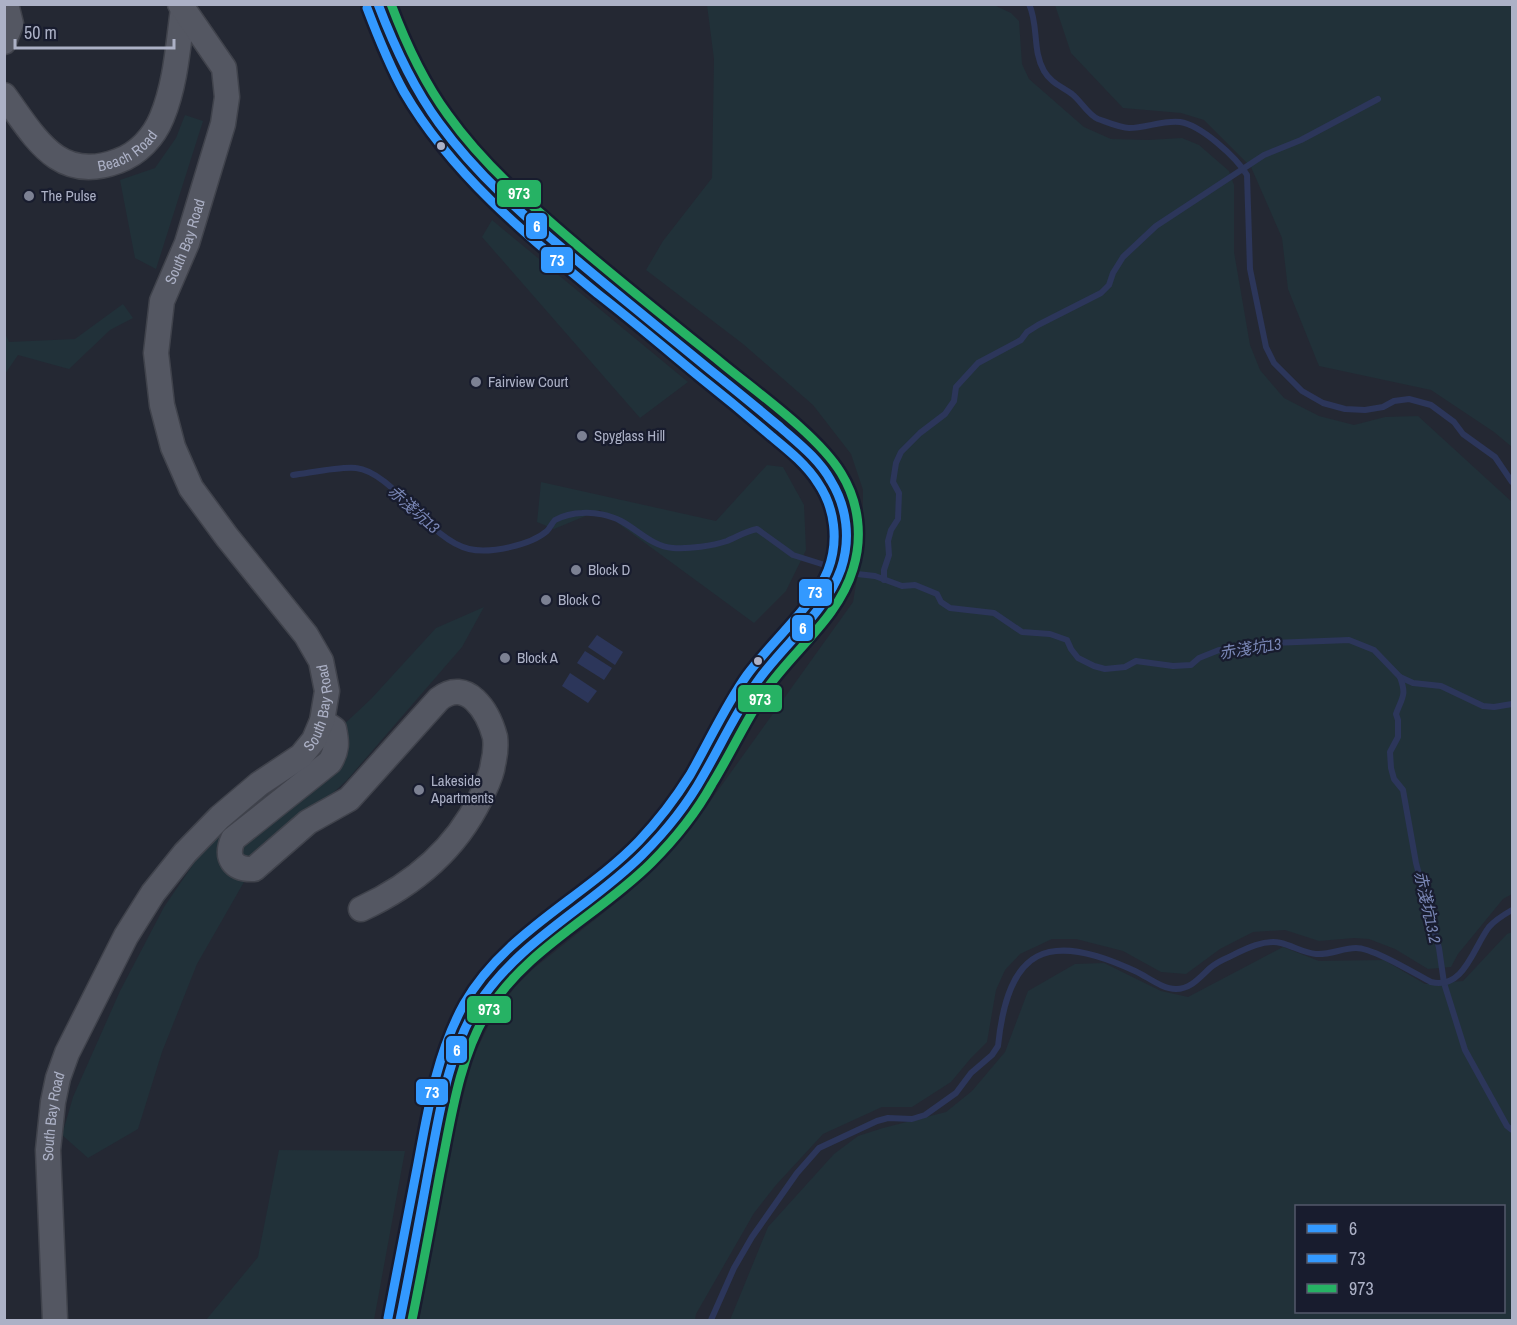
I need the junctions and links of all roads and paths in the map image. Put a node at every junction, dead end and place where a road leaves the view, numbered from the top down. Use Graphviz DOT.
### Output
graph roads {
  1 [pos="6,4"];
  2 [pos="378,4"];
  3 [pos="181,7"];
  4 [pos="4,42"];
  5 [pos="4,95"];
  6 [pos="322,721"];
  7 [pos="361,909"];
  8 [pos="55,1320"];
  9 [pos="400,1320"];
  1 -- 4 [label="street"];
  2 -- 9 [label="main road"];
  3 -- 5 [label="street, Beach Road"];
  3 -- 6 [label="street, South Bay Road"];
  6 -- 7 [label="street"];
  6 -- 8 [label="street, South Bay Road"];
}
